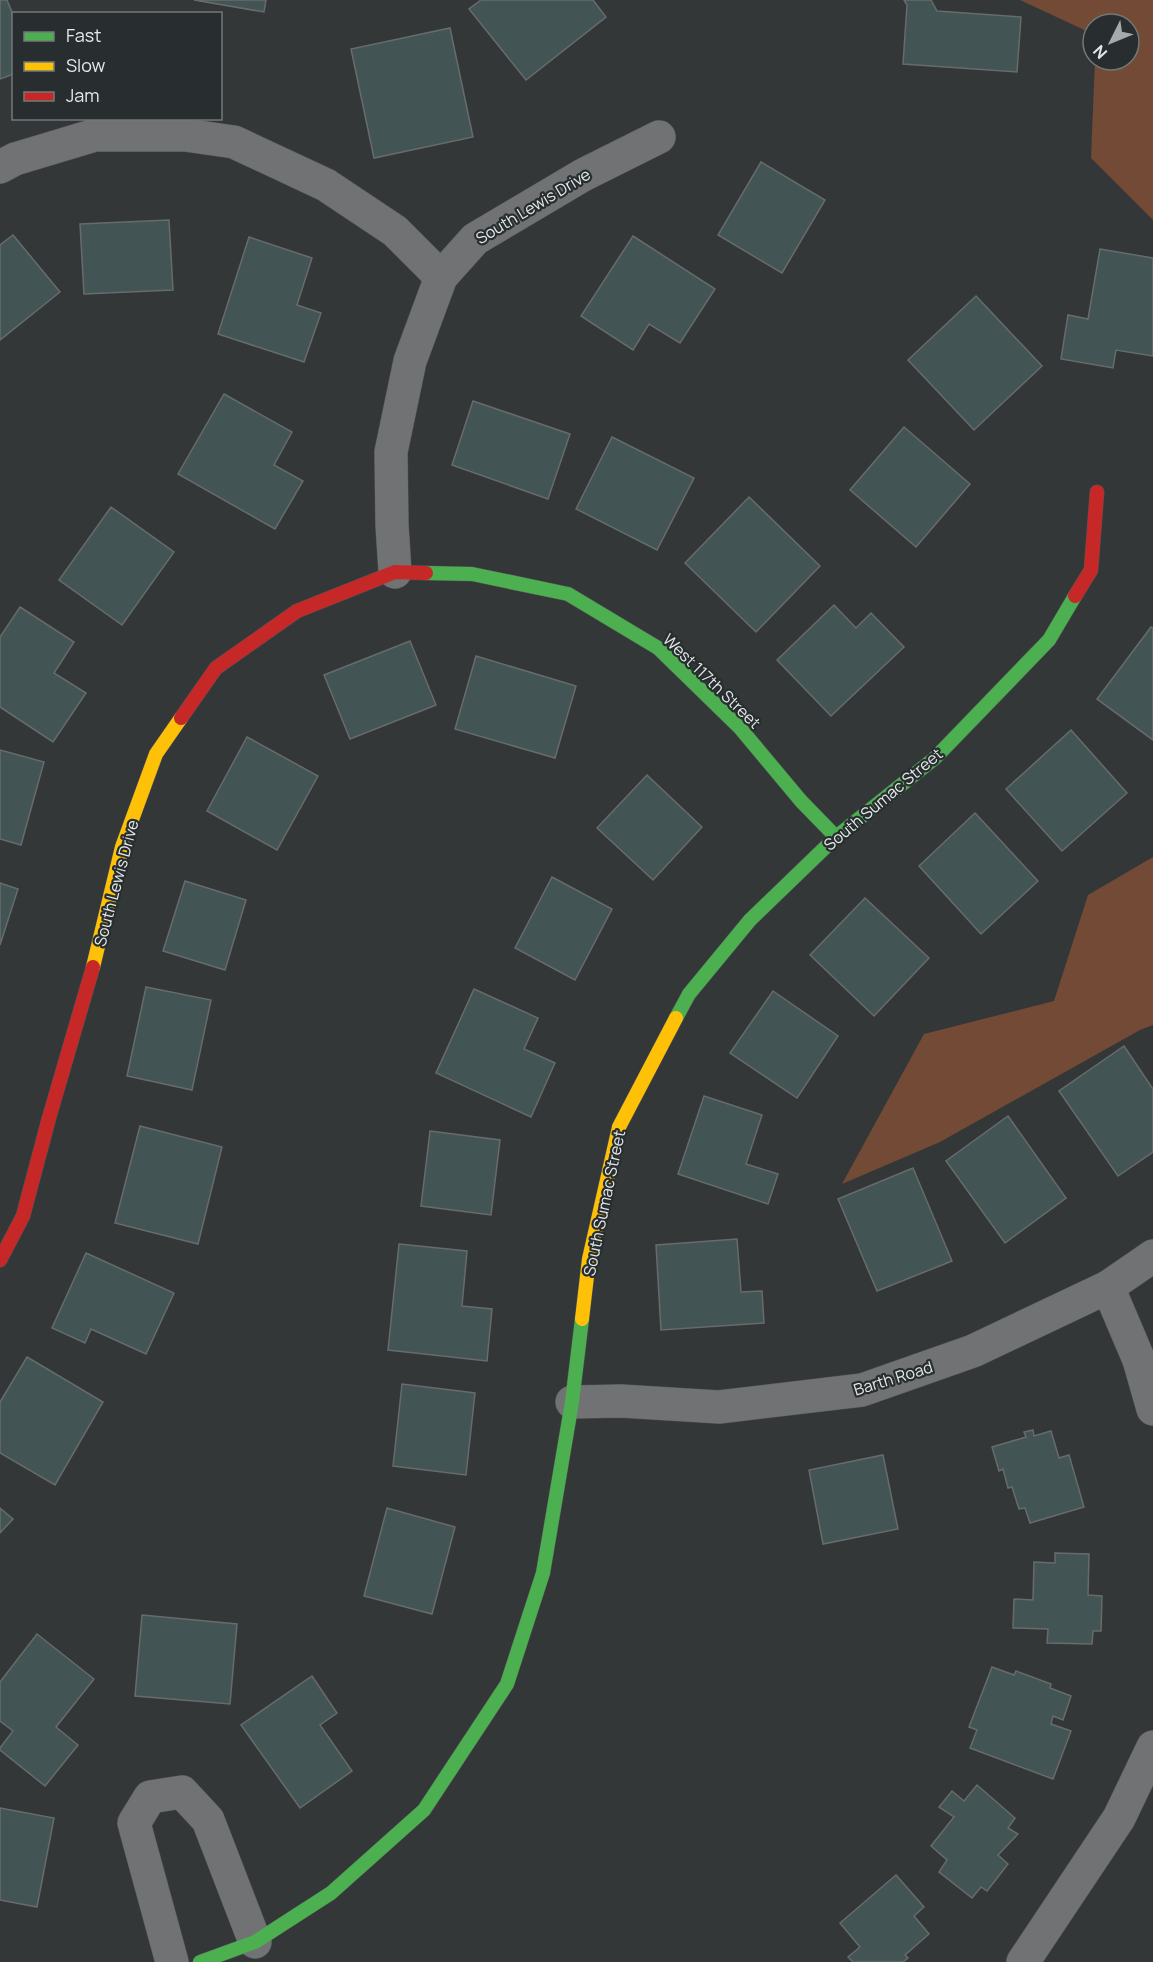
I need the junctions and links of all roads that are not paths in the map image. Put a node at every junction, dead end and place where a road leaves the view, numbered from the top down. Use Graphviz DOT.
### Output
graph roads {
  1 [pos="658,137"];
  2 [pos="0,167"];
  3 [pos="441,276"];
  4 [pos="1096,492"];
  5 [pos="395,572"];
  6 [pos="836,837"];
  7 [pos="1153,1256"];
  8 [pos="0,1260"];
  9 [pos="1108,1287"];
  10 [pos="572,1402"];
  11 [pos="1153,1409"];
  12 [pos="1153,1747"];
  13 [pos="255,1942"];
  14 [pos="172,1962"];
  15 [pos="200,1962"];
  16 [pos="1023,1962"];
  1 -- 3 [label="street, South Lewis Drive"];
  2 -- 3 [label="street"];
  3 -- 5 [label="street, South Lewis Drive"];
  4 -- 6 [label="street, South Sumac Street"];
  5 -- 6 [label="street, West 117th Street"];
  5 -- 8 [label="street, South Lewis Drive"];
  6 -- 10 [label="street, South Sumac Street"];
  7 -- 9 [label="street, Barth Road"];
  9 -- 10 [label="street, Barth Road"];
  9 -- 11 [label="street"];
  10 -- 13 [label="street, South Sumac Street"];
  12 -- 16 [label="street"];
  13 -- 14 [label="street"];
  13 -- 15 [label="street, South Sumac Street"];
}
